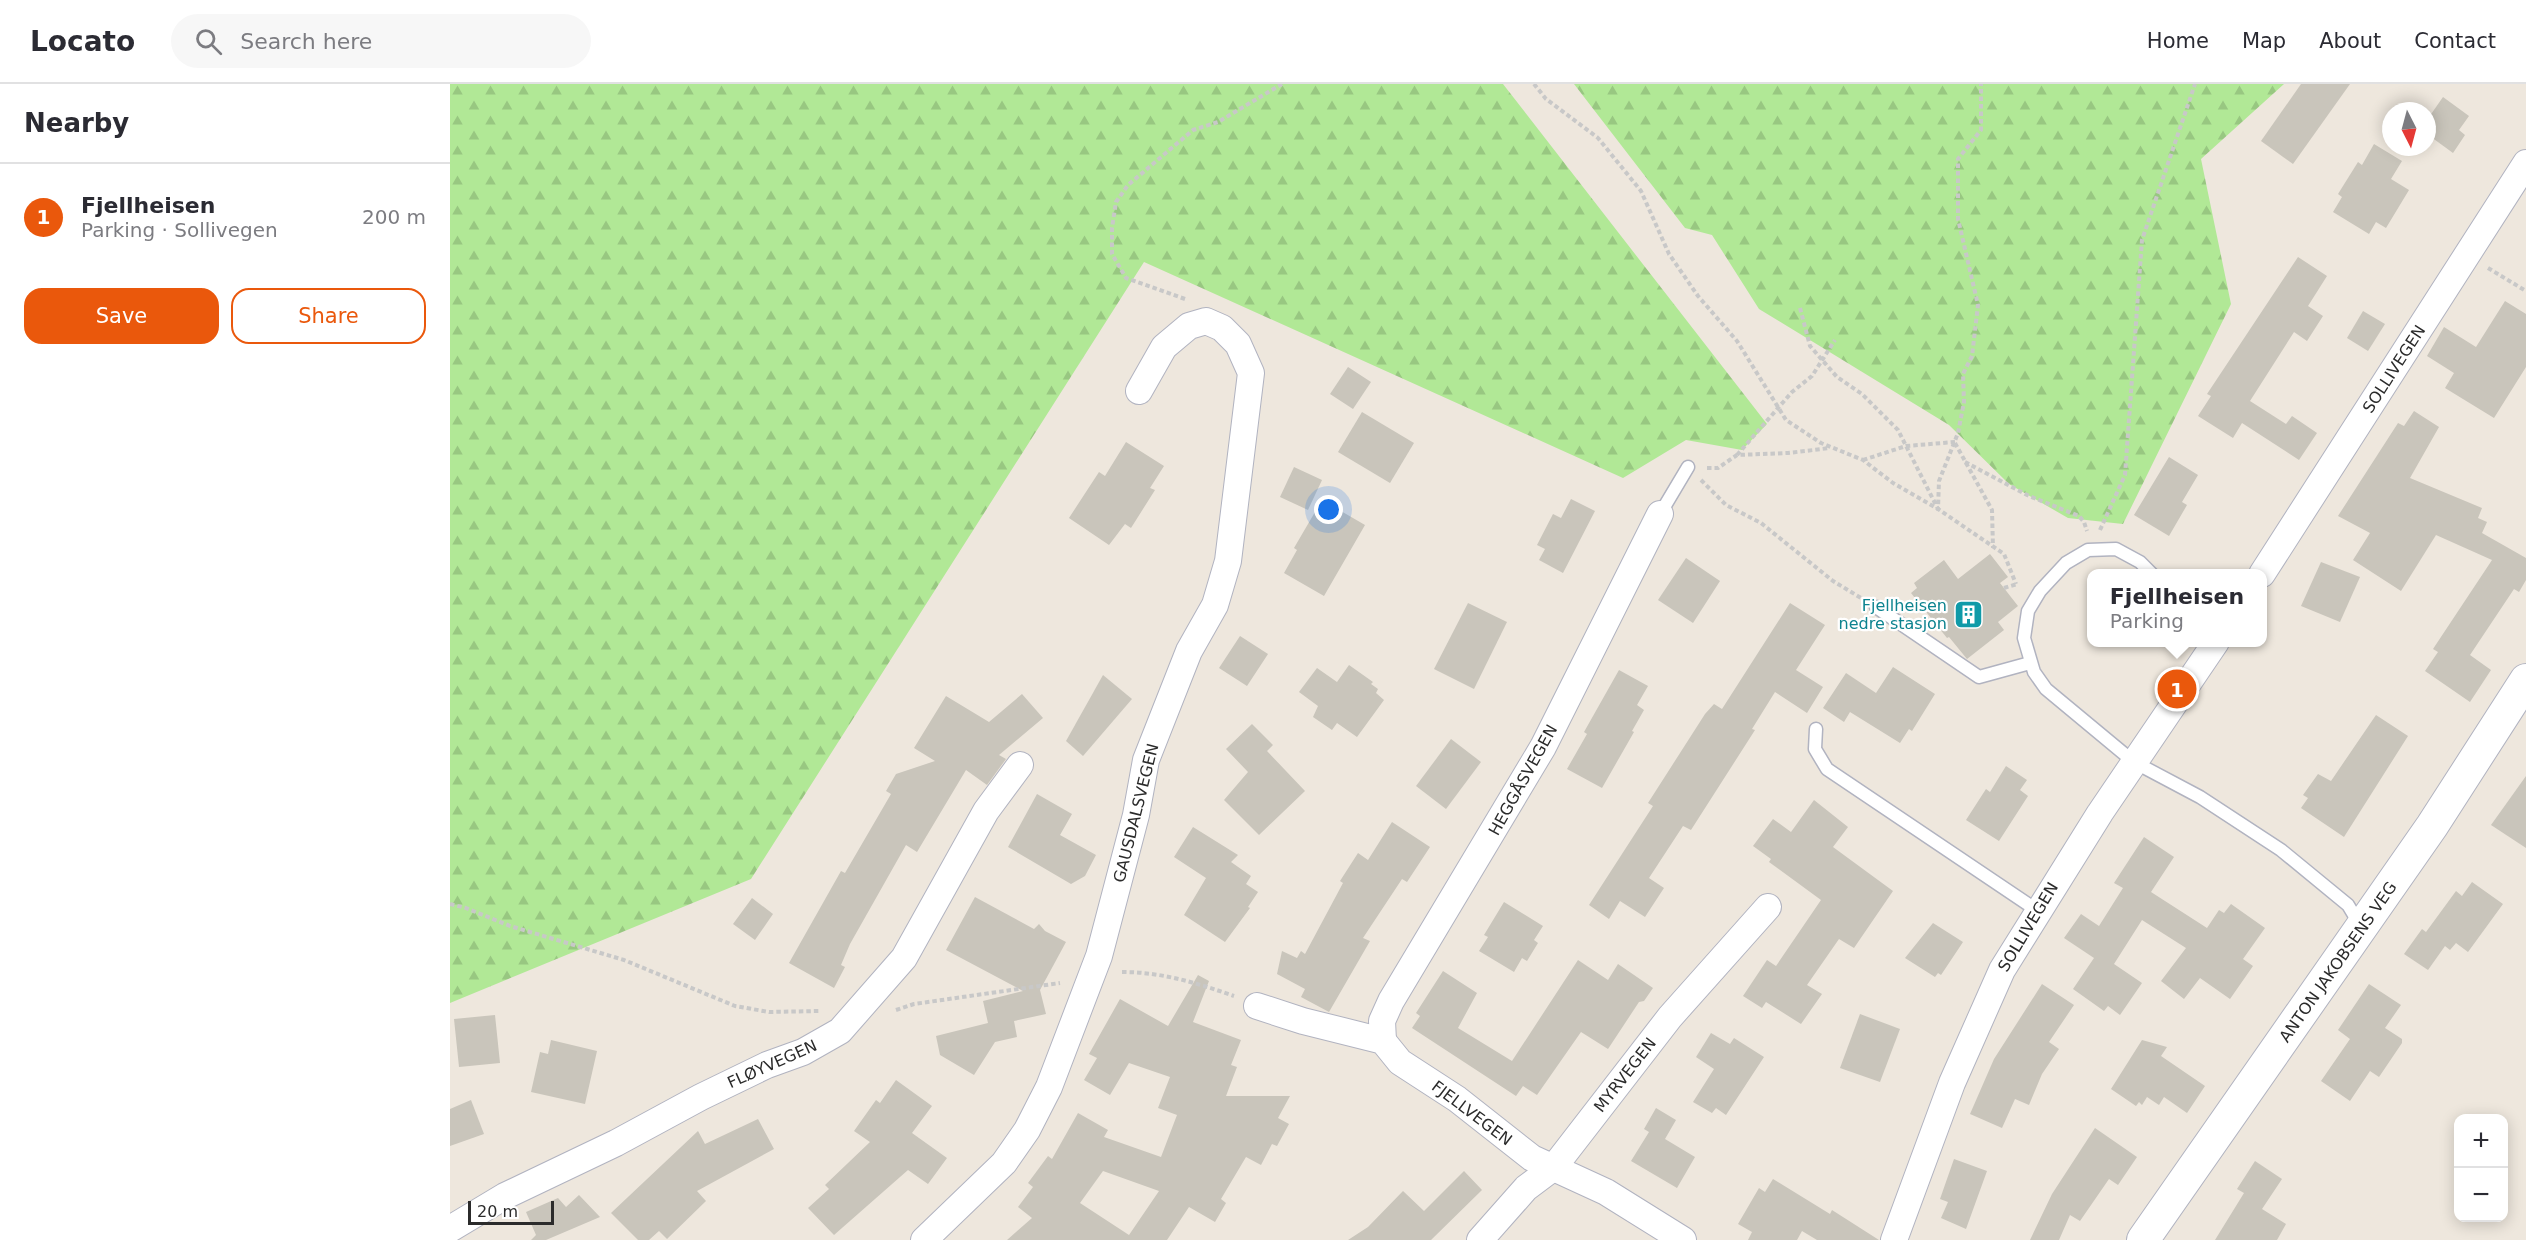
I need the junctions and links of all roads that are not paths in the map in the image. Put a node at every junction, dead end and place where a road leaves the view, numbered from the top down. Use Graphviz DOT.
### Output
graph roads {
  1 [pos="2526,163"];
  2 [pos="1139,391"];
  3 [pos="1688,467"];
  4 [pos="1660,514"];
  5 [pos="2148,569"];
  6 [pos="2265,569"];
  7 [pos="1876,608"];
  8 [pos="2213,647"];
  9 [pos="2030,663"];
  10 [pos="2526,680"];
  11 [pos="1816,729"];
  12 [pos="2134,762"];
  13 [pos="1020,765"];
  14 [pos="1768,908"];
  15 [pos="2038,911"];
  16 [pos="2362,928"];
  17 [pos="1257,1006"];
  18 [pos="1383,1041"];
  19 [pos="1554,1167"];
  20 [pos="450,1229"];
  21 [pos="924,1240"];
  22 [pos="1480,1240"];
  23 [pos="1683,1240"];
  24 [pos="1894,1240"];
  25 [pos="2143,1240"];
  1 -- 6 [label="street, SOLLIVEGEN"];
  2 -- 21 [label="street, GAUSDALSVEGEN"];
  3 -- 4 [label="lane"];
  4 -- 18 [label="street, HEGGÅSVEGEN"];
  5 -- 9 [label="lane"];
  7 -- 9 [label="lane"];
  8 -- 12 [label="street, SOLLIVEGEN"];
  9 -- 12 [label="lane"];
  10 -- 16 [label="street, ANTON JAKOBSENS VEG"];
  11 -- 15 [label="lane"];
  12 -- 15 [label="street, SOLLIVEGEN"];
  12 -- 16 [label="lane"];
  13 -- 20 [label="street, FLØYVEGEN"];
  14 -- 19 [label="street, MYRVEGEN"];
  15 -- 24 [label="street, SOLLIVEGEN"];
  16 -- 25 [label="street, ANTON JAKOBSENS VEG"];
  17 -- 18 [label="street"];
  18 -- 19 [label="street, FJELLVEGEN"];
  19 -- 22 [label="street, MYRVEGEN"];
  19 -- 23 [label="street, FJELLVEGEN"];
}
